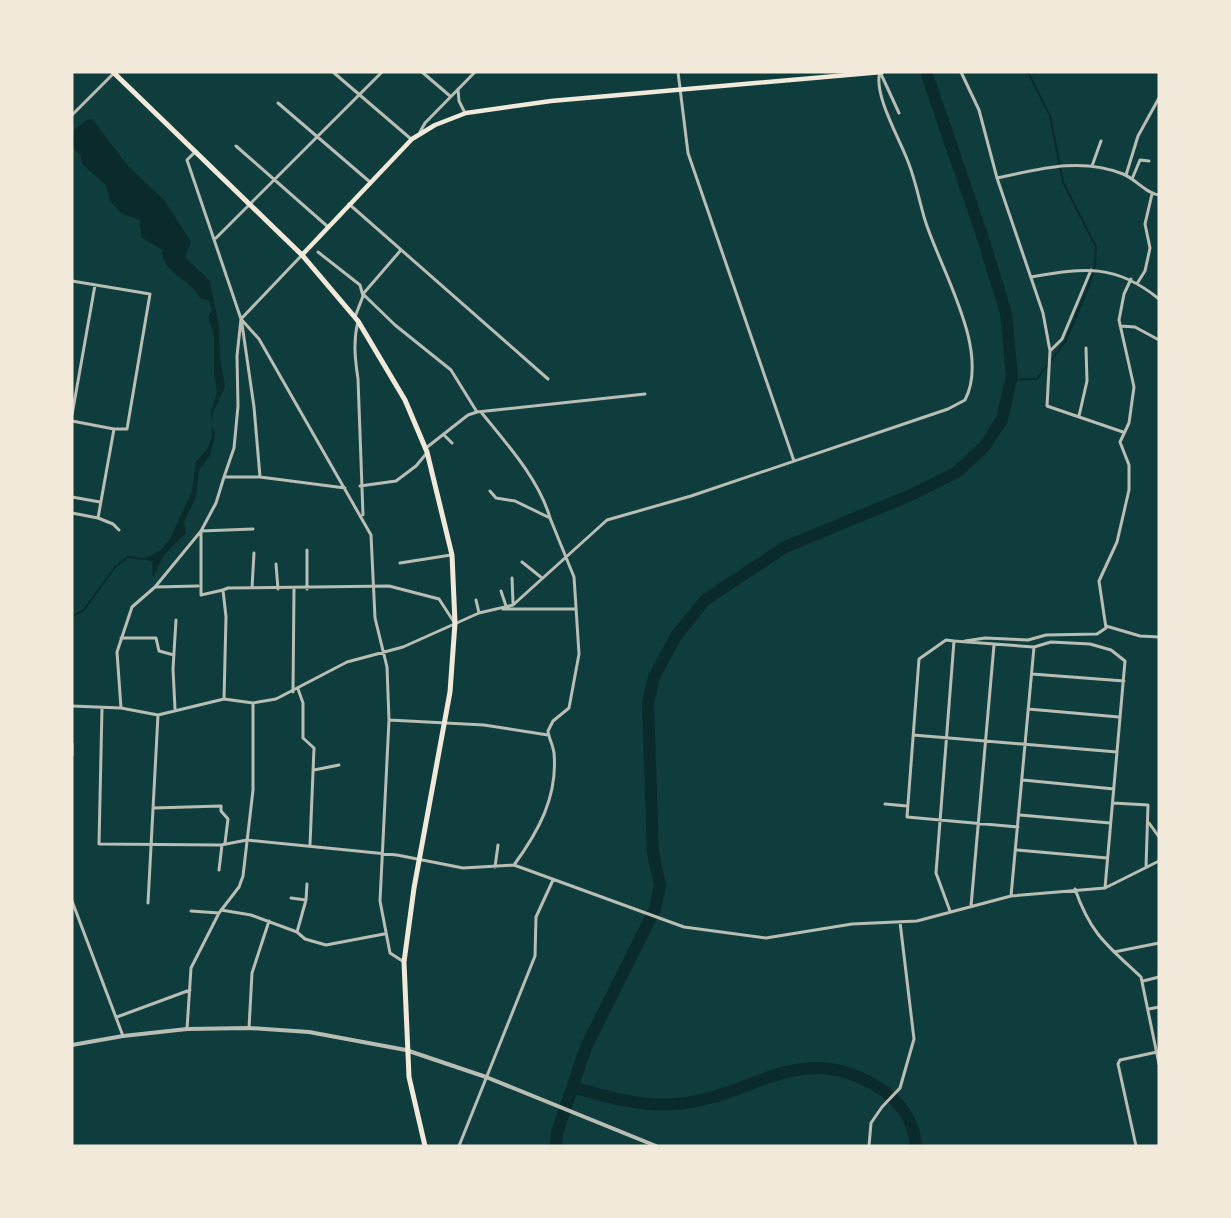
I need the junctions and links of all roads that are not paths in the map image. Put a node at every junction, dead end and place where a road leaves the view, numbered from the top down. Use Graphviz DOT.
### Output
graph roads {
  1 [pos="333,72"];
  2 [pos="382,72"];
  3 [pos="422,72"];
  4 [pos="475,72"];
  5 [pos="678,72"];
  6 [pos="881,72"];
  7 [pos="961,72"];
  8 [pos="113,73"];
  9 [pos="459,89"];
  10 [pos="680,90"];
  11 [pos="359,95"];
  12 [pos="450,96"];
  13 [pos="1159,98"];
  14 [pos="278,103"];
  15 [pos="466,113"];
  16 [pos="899,113"];
  17 [pos="72,115"];
  18 [pos="420,133"];
  19 [pos="317,138"];
  20 [pos="412,139"];
  21 [pos="1101,141"];
  22 [pos="236,146"];
  23 [pos="194,153"];
  24 [pos="1149,161"];
  25 [pos="1092,166"];
  26 [pos="1126,175"];
  27 [pos="998,178"];
  28 [pos="1132,179"];
  29 [pos="274,180"];
  30 [pos="370,182"];
  31 [pos="1152,194"];
  32 [pos="1159,195"];
  33 [pos="349,204"];
  34 [pos="250,205"];
  35 [pos="327,226"];
  36 [pos="216,238"];
  37 [pos="401,250"];
  38 [pos="318,252"];
  39 [pos="302,255"];
  40 [pos="1091,270"];
  41 [pos="1031,277"];
  42 [pos="1131,279"];
  43 [pos="72,281"];
  44 [pos="1138,282"];
  45 [pos="95,285"];
  46 [pos="363,294"];
  47 [pos="1159,300"];
  48 [pos="241,319"];
  49 [pos="357,319"];
  50 [pos="1120,326"];
  51 [pos="1159,340"];
  52 [pos="1086,348"];
  53 [pos="1050,351"];
  54 [pos="548,379"];
  55 [pos="645,394"];
  56 [pos="479,412"];
  57 [pos="72,415"];
  58 [pos="1079,416"];
  59 [pos="72,421"];
  60 [pos="114,429"];
  61 [pos="1124,432"];
  62 [pos="443,434"];
  63 [pos="453,443"];
  64 [pos="427,450"];
  65 [pos="794,460"];
  66 [pos="224,477"];
  67 [pos="260,477"];
  68 [pos="360,486"];
  69 [pos="345,488"];
  70 [pos="490,491"];
  71 [pos="72,497"];
  72 [pos="101,502"];
  73 [pos="72,513"];
  74 [pos="363,516"];
  75 [pos="98,518"];
  76 [pos="550,518"];
  77 [pos="253,529"];
  78 [pos="118,530"];
  79 [pos="201,531"];
  80 [pos="306,550"];
  81 [pos="254,553"];
  82 [pos="452,555"];
  83 [pos="566,556"];
  84 [pos="522,562"];
  85 [pos="400,563"];
  86 [pos="276,564"];
  87 [pos="512,578"];
  88 [pos="542,578"];
  89 [pos="199,586"];
  90 [pos="373,586"];
  91 [pos="155,587"];
  92 [pos="252,588"];
  93 [pos="278,589"];
  94 [pos="294,589"];
  95 [pos="307,589"];
  96 [pos="223,590"];
  97 [pos="501,591"];
  98 [pos="476,600"];
  99 [pos="513,605"];
  100 [pos="507,607"];
  101 [pos="500,609"];
  102 [pos="576,609"];
  103 [pos="479,613"];
  104 [pos="177,620"];
  105 [pos="456,623"];
  106 [pos="1106,626"];
  107 [pos="1159,637"];
  108 [pos="121,638"];
  109 [pos="954,641"];
  110 [pos="963,642"];
  111 [pos="994,645"];
  112 [pos="1034,647"];
  113 [pos="386,653"];
  114 [pos="174,655"];
  115 [pos="1032,674"];
  116 [pos="1124,681"];
  117 [pos="298,689"];
  118 [pos="293,692"];
  119 [pos="224,699"];
  120 [pos="253,703"];
  121 [pos="72,706"];
  122 [pos="102,708"];
  123 [pos="121,708"];
  124 [pos="175,709"];
  125 [pos="1028,709"];
  126 [pos="158,715"];
  127 [pos="1120,717"];
  128 [pos="389,720"];
  129 [pos="444,723"];
  130 [pos="548,735"];
  131 [pos="913,735"];
  132 [pos="947,738"];
  133 [pos="986,741"];
  134 [pos="72,744"];
  135 [pos="1025,744"];
  136 [pos="1117,752"];
  137 [pos="72,755"];
  138 [pos="339,765"];
  139 [pos="314,770"];
  140 [pos="1023,780"];
  141 [pos="1114,789"];
  142 [pos="1113,803"];
  143 [pos="885,804"];
  144 [pos="908,806"];
  145 [pos="153,808"];
  146 [pos="1020,815"];
  147 [pos="939,820"];
  148 [pos="1111,823"];
  149 [pos="1149,823"];
  150 [pos="979,824"];
  151 [pos="1018,827"];
  152 [pos="1159,837"];
  153 [pos="247,840"];
  154 [pos="151,844"];
  155 [pos="224,844"];
  156 [pos="310,845"];
  157 [pos="498,845"];
  158 [pos="1017,850"];
  159 [pos="381,852"];
  160 [pos="420,858"];
  161 [pos="1107,858"];
  162 [pos="1159,861"];
  163 [pos="514,865"];
  164 [pos="495,867"];
  165 [pos="1146,868"];
  166 [pos="219,870"];
  167 [pos="553,880"];
  168 [pos="307,884"];
  169 [pos="1105,888"];
  170 [pos="1075,889"];
  171 [pos="1011,896"];
  172 [pos="291,898"];
  173 [pos="306,900"];
  174 [pos="72,901"];
  175 [pos="148,903"];
  176 [pos="971,907"];
  177 [pos="191,911"];
  178 [pos="950,911"];
  179 [pos="220,912"];
  180 [pos="269,921"];
  181 [pos="900,922"];
  182 [pos="297,932"];
  183 [pos="384,934"];
  184 [pos="1159,943"];
  185 [pos="1114,952"];
  186 [pos="404,962"];
  187 [pos="1159,977"];
  188 [pos="1143,981"];
  189 [pos="190,990"];
  190 [pos="1159,1007"];
  191 [pos="1149,1009"];
  192 [pos="117,1017"];
  193 [pos="249,1028"];
  194 [pos="187,1029"];
  195 [pos="123,1036"];
  196 [pos="72,1045"];
  197 [pos="406,1050"];
  198 [pos="1157,1052"];
  199 [pos="1159,1064"];
  200 [pos="486,1077"];
  201 [pos="425,1146"];
  202 [pos="459,1146"];
  203 [pos="656,1146"];
  204 [pos="869,1146"];
  205 [pos="1136,1146"];
  1 -- 11 [label="street"];
  2 -- 11 [label="street"];
  3 -- 12 [label="street"];
  4 -- 9 [label="street"];
  5 -- 10 [label="street"];
  6 -- 10 [label="main road"];
  6 -- 16 [label="street"];
  6 -- 65 [label="street"];
  7 -- 27 [label="street"];
  8 -- 17 [label="street"];
  8 -- 23 [label="highway"];
  9 -- 12 [label="street"];
  9 -- 15 [label="street"];
  10 -- 15 [label="main road"];
  10 -- 65 [label="street"];
  11 -- 19 [label="street"];
  11 -- 20 [label="street"];
  12 -- 18 [label="street"];
  13 -- 26 [label="street"];
  14 -- 19 [label="street"];
  15 -- 18 [label="main road"];
  18 -- 20 [label="main road"];
  19 -- 29 [label="street"];
  19 -- 30 [label="street"];
  20 -- 30 [label="main road"];
  21 -- 25 [label="street"];
  22 -- 29 [label="street"];
  23 -- 34 [label="highway"];
  23 -- 36 [label="street"];
  24 -- 28 [label="street"];
  25 -- 26 [label="street"];
  25 -- 27 [label="street"];
  26 -- 28 [label="street"];
  27 -- 41 [label="street"];
  28 -- 31 [label="street"];
  29 -- 34 [label="street"];
  29 -- 35 [label="street"];
  30 -- 33 [label="main road"];
  31 -- 32 [label="street"];
  31 -- 44 [label="street"];
  33 -- 35 [label="main road"];
  33 -- 37 [label="street"];
  34 -- 36 [label="street"];
  34 -- 39 [label="highway"];
  35 -- 39 [label="main road"];
  36 -- 48 [label="street"];
  37 -- 46 [label="street"];
  37 -- 54 [label="street"];
  38 -- 46 [label="street"];
  39 -- 48 [label="street"];
  39 -- 49 [label="highway"];
  40 -- 41 [label="street"];
  40 -- 42 [label="street"];
  40 -- 53 [label="street"];
  41 -- 53 [label="street"];
  42 -- 44 [label="street"];
  42 -- 50 [label="street"];
  43 -- 45 [label="street"];
  44 -- 47 [label="street"];
  45 -- 57 [label="street"];
  45 -- 60 [label="street"];
  46 -- 49 [label="street"];
  46 -- 56 [label="street"];
  48 -- 66 [label="street"];
  48 -- 67 [label="street"];
  48 -- 69 [label="street"];
  49 -- 64 [label="highway"];
  49 -- 68 [label="street"];
  50 -- 51 [label="street"];
  50 -- 61 [label="street"];
  52 -- 58 [label="street"];
  53 -- 58 [label="street"];
  55 -- 56 [label="street"];
  56 -- 62 [label="street"];
  56 -- 76 [label="street"];
  58 -- 61 [label="street"];
  59 -- 60 [label="street"];
  60 -- 72 [label="street"];
  61 -- 106 [label="street"];
  62 -- 63 [label="street"];
  62 -- 64 [label="street"];
  64 -- 68 [label="street"];
  64 -- 82 [label="highway"];
  65 -- 83 [label="street"];
  66 -- 67 [label="street"];
  66 -- 79 [label="street"];
  67 -- 69 [label="street"];
  68 -- 74 [label="street"];
  69 -- 74 [label="street"];
  70 -- 76 [label="street"];
  71 -- 72 [label="street"];
  72 -- 75 [label="street"];
  73 -- 75 [label="street"];
  74 -- 90 [label="street"];
  75 -- 78 [label="street"];
  76 -- 83 [label="street"];
  77 -- 79 [label="street"];
  79 -- 89 [label="street"];
  79 -- 91 [label="street"];
  80 -- 95 [label="street"];
  81 -- 92 [label="street"];
  82 -- 85 [label="street"];
  82 -- 105 [label="highway"];
  83 -- 88 [label="street"];
  83 -- 102 [label="street"];
  84 -- 88 [label="street"];
  86 -- 93 [label="street"];
  87 -- 99 [label="street"];
  88 -- 99 [label="street"];
  89 -- 91 [label="street"];
  89 -- 96 [label="street"];
  90 -- 95 [label="street"];
  90 -- 105 [label="street"];
  90 -- 113 [label="street"];
  91 -- 108 [label="street"];
  92 -- 93 [label="street"];
  92 -- 96 [label="street"];
  93 -- 94 [label="street"];
  94 -- 95 [label="street"];
  94 -- 118 [label="street"];
  96 -- 119 [label="street"];
  97 -- 100 [label="street"];
  98 -- 103 [label="street"];
  99 -- 100 [label="street"];
  100 -- 101 [label="street"];
  101 -- 102 [label="street"];
  101 -- 103 [label="street"];
  102 -- 130 [label="street"];
  103 -- 105 [label="street"];
  104 -- 114 [label="street"];
  105 -- 113 [label="street"];
  105 -- 129 [label="highway"];
  106 -- 107 [label="street"];
  106 -- 110 [label="street"];
  108 -- 114 [label="street"];
  108 -- 123 [label="street"];
  109 -- 110 [label="street"];
  109 -- 131 [label="street"];
  109 -- 132 [label="street"];
  110 -- 111 [label="street"];
  111 -- 112 [label="street"];
  111 -- 133 [label="street"];
  112 -- 115 [label="street"];
  112 -- 116 [label="street"];
  113 -- 117 [label="street"];
  113 -- 128 [label="street"];
  114 -- 124 [label="street"];
  115 -- 116 [label="street"];
  115 -- 125 [label="street"];
  116 -- 127 [label="street"];
  117 -- 118 [label="street"];
  117 -- 139 [label="street"];
  118 -- 120 [label="street"];
  119 -- 120 [label="street"];
  119 -- 124 [label="street"];
  120 -- 153 [label="street"];
  121 -- 122 [label="street"];
  122 -- 123 [label="street"];
  122 -- 154 [label="street"];
  123 -- 126 [label="street"];
  124 -- 126 [label="street"];
  125 -- 127 [label="street"];
  125 -- 135 [label="street"];
  126 -- 145 [label="street"];
  127 -- 136 [label="street"];
  128 -- 129 [label="street"];
  128 -- 159 [label="street"];
  129 -- 130 [label="street"];
  129 -- 160 [label="highway"];
  130 -- 163 [label="street"];
  131 -- 132 [label="street"];
  131 -- 144 [label="street"];
  132 -- 133 [label="street"];
  132 -- 147 [label="street"];
  133 -- 135 [label="street"];
  133 -- 150 [label="street"];
  134 -- 137 [label="street"];
  135 -- 136 [label="street"];
  135 -- 140 [label="street"];
  136 -- 141 [label="street"];
  138 -- 139 [label="street"];
  139 -- 156 [label="street"];
  140 -- 141 [label="street"];
  140 -- 146 [label="street"];
  141 -- 142 [label="street"];
  142 -- 148 [label="street"];
  142 -- 149 [label="street"];
  143 -- 144 [label="street"];
  144 -- 147 [label="street"];
  145 -- 154 [label="street"];
  145 -- 155 [label="street"];
  146 -- 148 [label="street"];
  146 -- 151 [label="street"];
  147 -- 150 [label="street"];
  147 -- 178 [label="street"];
  148 -- 161 [label="street"];
  149 -- 152 [label="street"];
  149 -- 165 [label="street"];
  150 -- 151 [label="street"];
  150 -- 176 [label="street"];
  151 -- 158 [label="street"];
  153 -- 155 [label="street"];
  153 -- 156 [label="street"];
  153 -- 179 [label="street"];
  154 -- 155 [label="street"];
  154 -- 175 [label="street"];
  155 -- 166 [label="street"];
  156 -- 159 [label="street"];
  157 -- 164 [label="street"];
  158 -- 161 [label="street"];
  158 -- 171 [label="street"];
  159 -- 160 [label="street"];
  159 -- 183 [label="street"];
  160 -- 164 [label="street"];
  160 -- 186 [label="highway"];
  161 -- 169 [label="street"];
  162 -- 165 [label="street"];
  163 -- 164 [label="street"];
  163 -- 167 [label="street"];
  165 -- 169 [label="street"];
  167 -- 181 [label="street"];
  167 -- 200 [label="street"];
  168 -- 173 [label="street"];
  169 -- 170 [label="street"];
  170 -- 171 [label="street"];
  170 -- 185 [label="street"];
  171 -- 176 [label="street"];
  172 -- 173 [label="street"];
  173 -- 182 [label="street"];
  174 -- 192 [label="street"];
  176 -- 178 [label="street"];
  177 -- 179 [label="street"];
  178 -- 181 [label="street"];
  179 -- 180 [label="street"];
  179 -- 189 [label="street"];
  180 -- 182 [label="street"];
  180 -- 193 [label="street"];
  181 -- 204 [label="street"];
  182 -- 183 [label="street"];
  183 -- 186 [label="street"];
  184 -- 185 [label="street"];
  185 -- 188 [label="street"];
  186 -- 197 [label="highway"];
  187 -- 188 [label="street"];
  188 -- 191 [label="street"];
  189 -- 192 [label="street"];
  189 -- 194 [label="street"];
  190 -- 191 [label="street"];
  191 -- 198 [label="street"];
  192 -- 195 [label="street"];
  193 -- 194 [label="street"];
  193 -- 197 [label="street"];
  194 -- 195 [label="street"];
  195 -- 196 [label="street"];
  197 -- 200 [label="street"];
  197 -- 201 [label="highway"];
  198 -- 199 [label="street"];
  198 -- 205 [label="street"];
  200 -- 202 [label="street"];
  200 -- 203 [label="street"];
}
